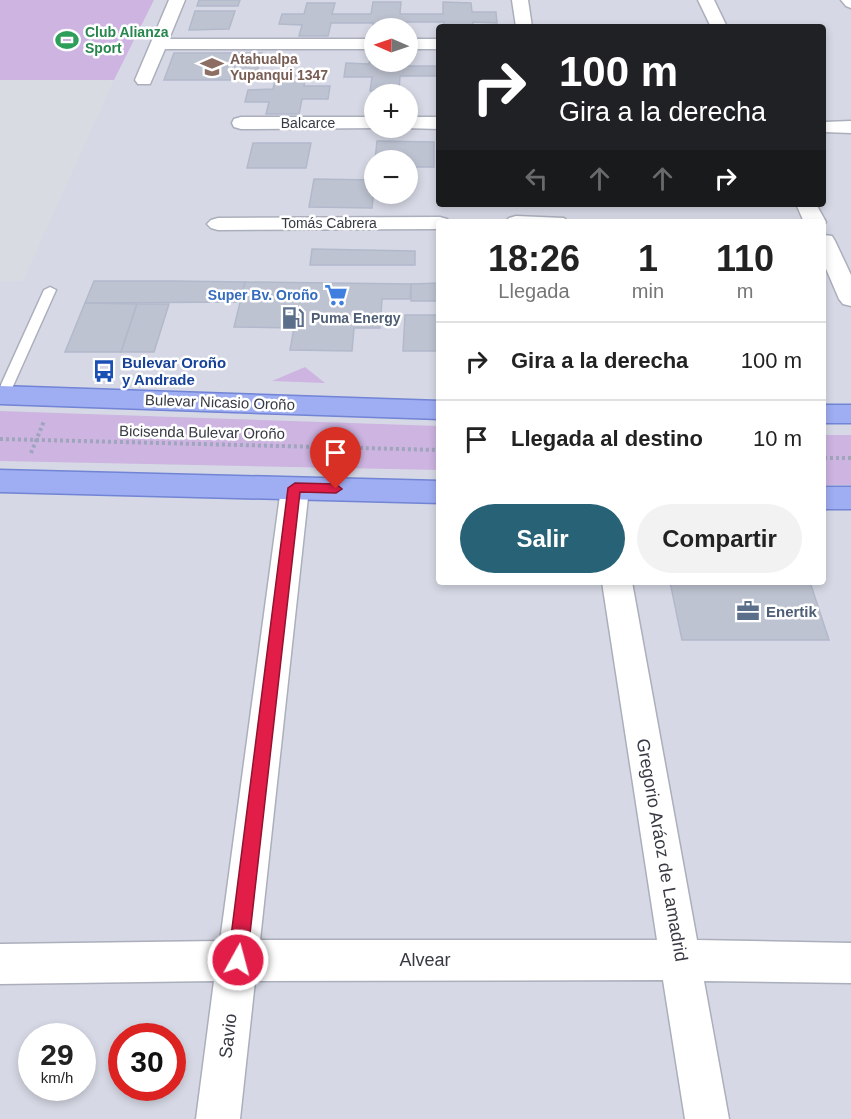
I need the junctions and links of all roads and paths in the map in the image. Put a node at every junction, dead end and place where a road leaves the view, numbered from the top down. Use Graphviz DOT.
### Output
graph roads {
  1 [pos="177,0"];
  2 [pos="520,0"];
  3 [pos="706,0"];
  4 [pos="524,24"];
  5 [pos="718,24"];
  6 [pos="159,44"];
  7 [pos="364,44"];
  8 [pos="418,44"];
  9 [pos="436,44"];
  10 [pos="144,80"];
  11 [pos="240,123"];
  12 [pos="364,123"];
  13 [pos="418,123"];
  14 [pos="436,123"];
  15 [pos="851,127"];
  16 [pos="826,128"];
  17 [pos="436,223"];
  18 [pos="218,224"];
  19 [pos="826,245"];
  20 [pos="50,291"];
  21 [pos="851,299"];
  22 [pos="2,395"];
  23 [pos="54,396"];
  24 [pos="436,410"];
  25 [pos="826,414"];
  26 [pos="851,414"];
  27 [pos="0,439"];
  28 [pos="36,440"];
  29 [pos="436,450"];
  30 [pos="826,458"];
  31 [pos="851,458"];
  32 [pos="10,481"];
  33 [pos="295,488"];
  34 [pos="436,492"];
  35 [pos="826,498"];
  36 [pos="851,498"];
  37 [pos="618,585"];
  38 [pos="238,960"];
  39 [pos="680,960"];
  40 [pos="851,963"];
  41 [pos="0,964"];
  42 [pos="219,1119"];
  43 [pos="707,1119"];
  1 -- 6 [label="street"];
  2 -- 4 [label="street"];
  3 -- 5 [label="street"];
  6 -- 7 [label="street"];
  6 -- 10 [label="street"];
  8 -- 9 [label="street"];
  11 -- 12 [label="street, Balcarce"];
  13 -- 14 [label="street"];
  15 -- 16 [label="street"];
  17 -- 18 [label="street, Tomás Cabrera"];
  19 -- 21 [label="street"];
  20 -- 22 [label="lane"];
  22 -- 23 [label="main road, Bulevar Nicasio Oroño"];
  23 -- 24 [label="main road, Bulevar Nicasio Oroño"];
  23 -- 28 [label="path"];
  25 -- 26 [label="main road"];
  27 -- 28 [label="path, Bicisenda Bulevar Oroño"];
  28 -- 29 [label="path, Bicisenda Bulevar Oroño"];
  28 -- 32 [label="path"];
  30 -- 31 [label="path"];
  32 -- 33 [label="main road"];
  33 -- 34 [label="main road"];
  33 -- 38 [label="street, Savio"];
  35 -- 36 [label="main road"];
  37 -- 39 [label="street, Gregorio Aráoz de Lamadrid"];
  38 -- 39 [label="street, Alvear"];
  38 -- 41 [label="street, Alvear"];
  38 -- 42 [label="street, Savio"];
  39 -- 40 [label="street, Alvear"];
  39 -- 43 [label="street, Gregorio Aráoz de Lamadrid"];
}
